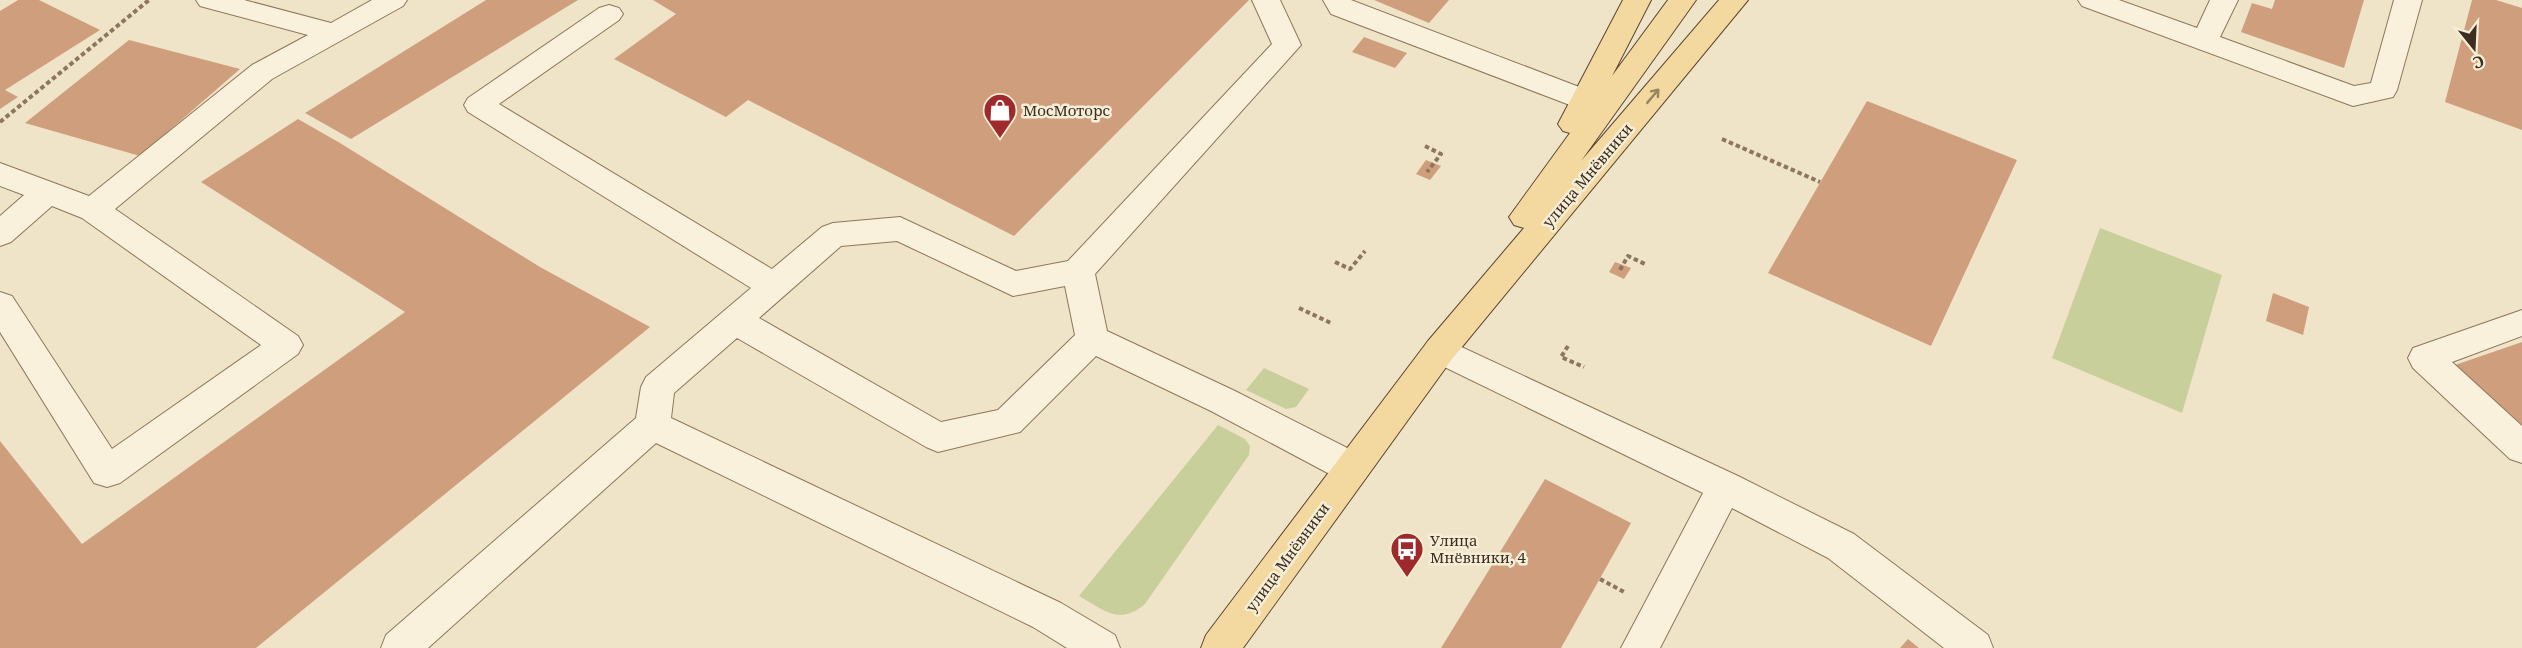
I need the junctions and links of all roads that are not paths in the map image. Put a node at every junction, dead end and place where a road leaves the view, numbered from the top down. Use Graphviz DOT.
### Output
graph roads {
  1 [pos="210,0"];
  2 [pos="393,0"];
  3 [pos="1266,0"];
  4 [pos="1337,0"];
  5 [pos="1637,0"];
  6 [pos="1682,0"];
  7 [pos="1734,0"];
  8 [pos="2092,0"];
  9 [pos="2224,0"];
  10 [pos="2408,0"];
  11 [pos="609,14"];
  12 [pos="333,32"];
  13 [pos="2204,42"];
  14 [pos="1585,100"];
  15 [pos="0,174"];
  16 [pos="46,194"];
  17 [pos="93,210"];
  18 [pos="1526,216"];
  19 [pos="0,234"];
  20 [pos="1077,271"];
  21 [pos="774,286"];
  22 [pos="0,305"];
  23 [pos="734,320"];
  24 [pos="2522,323"];
  25 [pos="1092,339"];
  26 [pos="1440,350"];
  27 [pos="652,425"];
  28 [pos="2522,448"];
  29 [pos="1352,468"];
  30 [pos="1725,487"];
  31 [pos="400,648"];
  32 [pos="1101,648"];
  33 [pos="1220,648"];
  34 [pos="1640,648"];
  35 [pos="1974,648"];
  1 -- 12 [label="lane"];
  2 -- 12 [label="lane"];
  3 -- 20 [label="lane"];
  4 -- 14 [label="lane"];
  5 -- 14 [label="main road, улица Мнёвники"];
  6 -- 18 [label="main road, улица Мнёвники"];
  26 -- 7 [label="main road, улица Мнёвники, one-way"];
  8 -- 13 [label="lane"];
  9 -- 13 [label="lane"];
  10 -- 13 [label="lane"];
  11 -- 21 [label="lane"];
  12 -- 17 [label="lane"];
  14 -- 18 [label="main road, улица Мнёвники"];
  15 -- 16 [label="lane"];
  16 -- 17 [label="lane"];
  16 -- 19 [label="lane"];
  17 -- 22 [label="lane"];
  18 -- 26 [label="main road, улица Мнёвники"];
  20 -- 21 [label="lane"];
  20 -- 25 [label="lane"];
  21 -- 23 [label="lane"];
  23 -- 25 [label="lane"];
  23 -- 27 [label="lane"];
  24 -- 28 [label="lane"];
  25 -- 29 [label="lane"];
  26 -- 29 [label="main road, улица Мнёвники"];
  26 -- 30 [label="lane"];
  27 -- 31 [label="lane"];
  27 -- 32 [label="lane"];
  29 -- 33 [label="main road, улица Мнёвники"];
  30 -- 34 [label="lane"];
  30 -- 35 [label="lane"];
}
